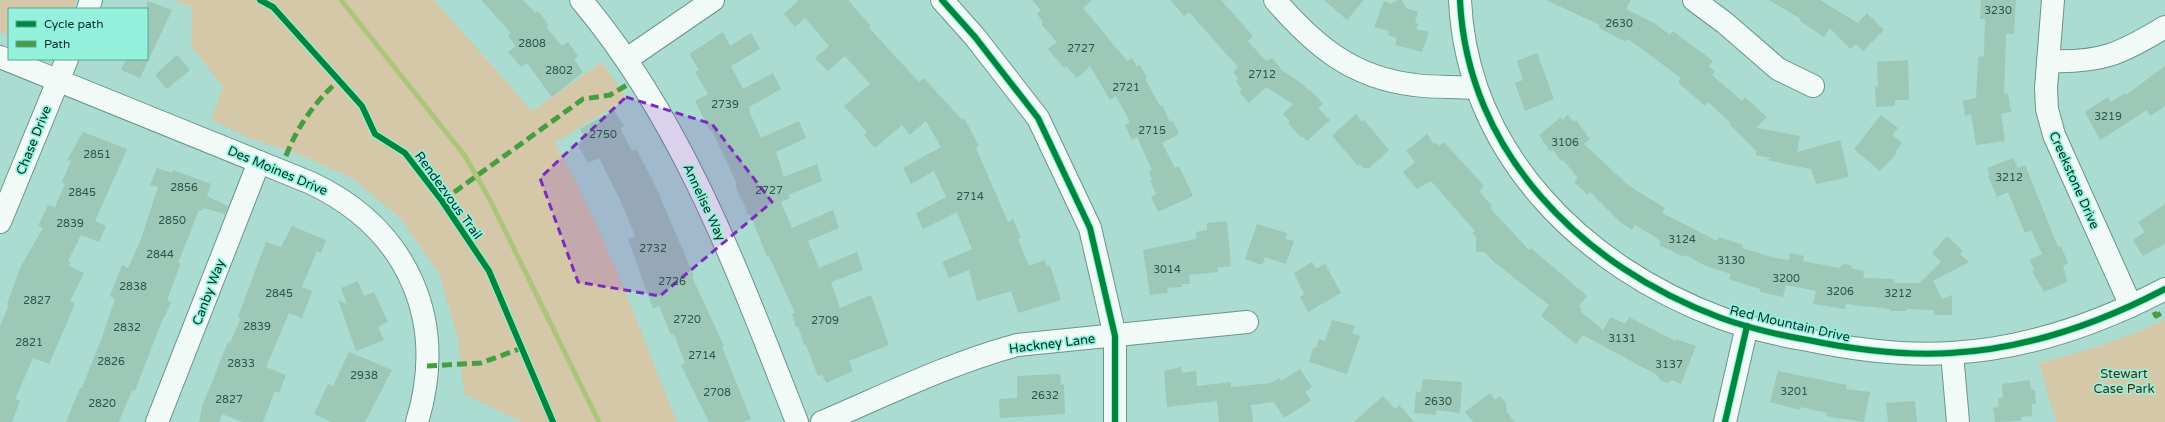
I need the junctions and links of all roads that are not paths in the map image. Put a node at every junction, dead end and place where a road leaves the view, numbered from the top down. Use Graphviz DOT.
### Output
graph roads {
  1 [pos="581,0"];
  2 [pos="713,0"];
  3 [pos="942,0"];
  4 [pos="1275,0"];
  5 [pos="1460,0"];
  6 [pos="1694,0"];
  7 [pos="2053,0"];
  8 [pos="2165,26"];
  9 [pos="0,57"];
  10 [pos="627,59"];
  11 [pos="67,60"];
  12 [pos="2048,61"];
  13 [pos="58,79"];
  14 [pos="1813,86"];
  15 [pos="1476,88"];
  16 [pos="259,162"];
  17 [pos="0,222"];
  18 [pos="2165,288"];
  19 [pos="2131,306"];
  20 [pos="1247,322"];
  21 [pos="1747,326"];
  22 [pos="1115,336"];
  23 [pos="1952,353"];
  24 [pos="157,422"];
  25 [pos="417,422"];
  26 [pos="797,422"];
  27 [pos="822,422"];
  28 [pos="1115,422"];
  29 [pos="1725,422"];
  30 [pos="1958,422"];
  1 -- 10 [label="street, Annelise Way"];
  2 -- 10 [label="street"];
  3 -- 22 [label="street"];
  4 -- 15 [label="street"];
  5 -- 15 [label="street, Red Mountain Drive"];
  6 -- 14 [label="street"];
  7 -- 12 [label="street, Creekstone Drive"];
  8 -- 12 [label="street"];
  9 -- 13 [label="street, Des Moines Drive"];
  10 -- 26 [label="street, Annelise Way"];
  11 -- 13 [label="street, Chase Drive"];
  12 -- 19 [label="street, Creekstone Drive"];
  13 -- 16 [label="street, Des Moines Drive"];
  13 -- 17 [label="street, Chase Drive"];
  15 -- 21 [label="street, Red Mountain Drive"];
  16 -- 24 [label="street, Canby Way"];
  16 -- 25 [label="street, Des Moines Drive"];
  18 -- 19 [label="street, Red Mountain Drive"];
  19 -- 23 [label="street, Red Mountain Drive"];
  20 -- 22 [label="street, Hackney Lane"];
  21 -- 23 [label="street, Red Mountain Drive"];
  21 -- 29 [label="street"];
  22 -- 27 [label="street, Hackney Lane"];
  22 -- 28 [label="street"];
  23 -- 30 [label="street"];
}
